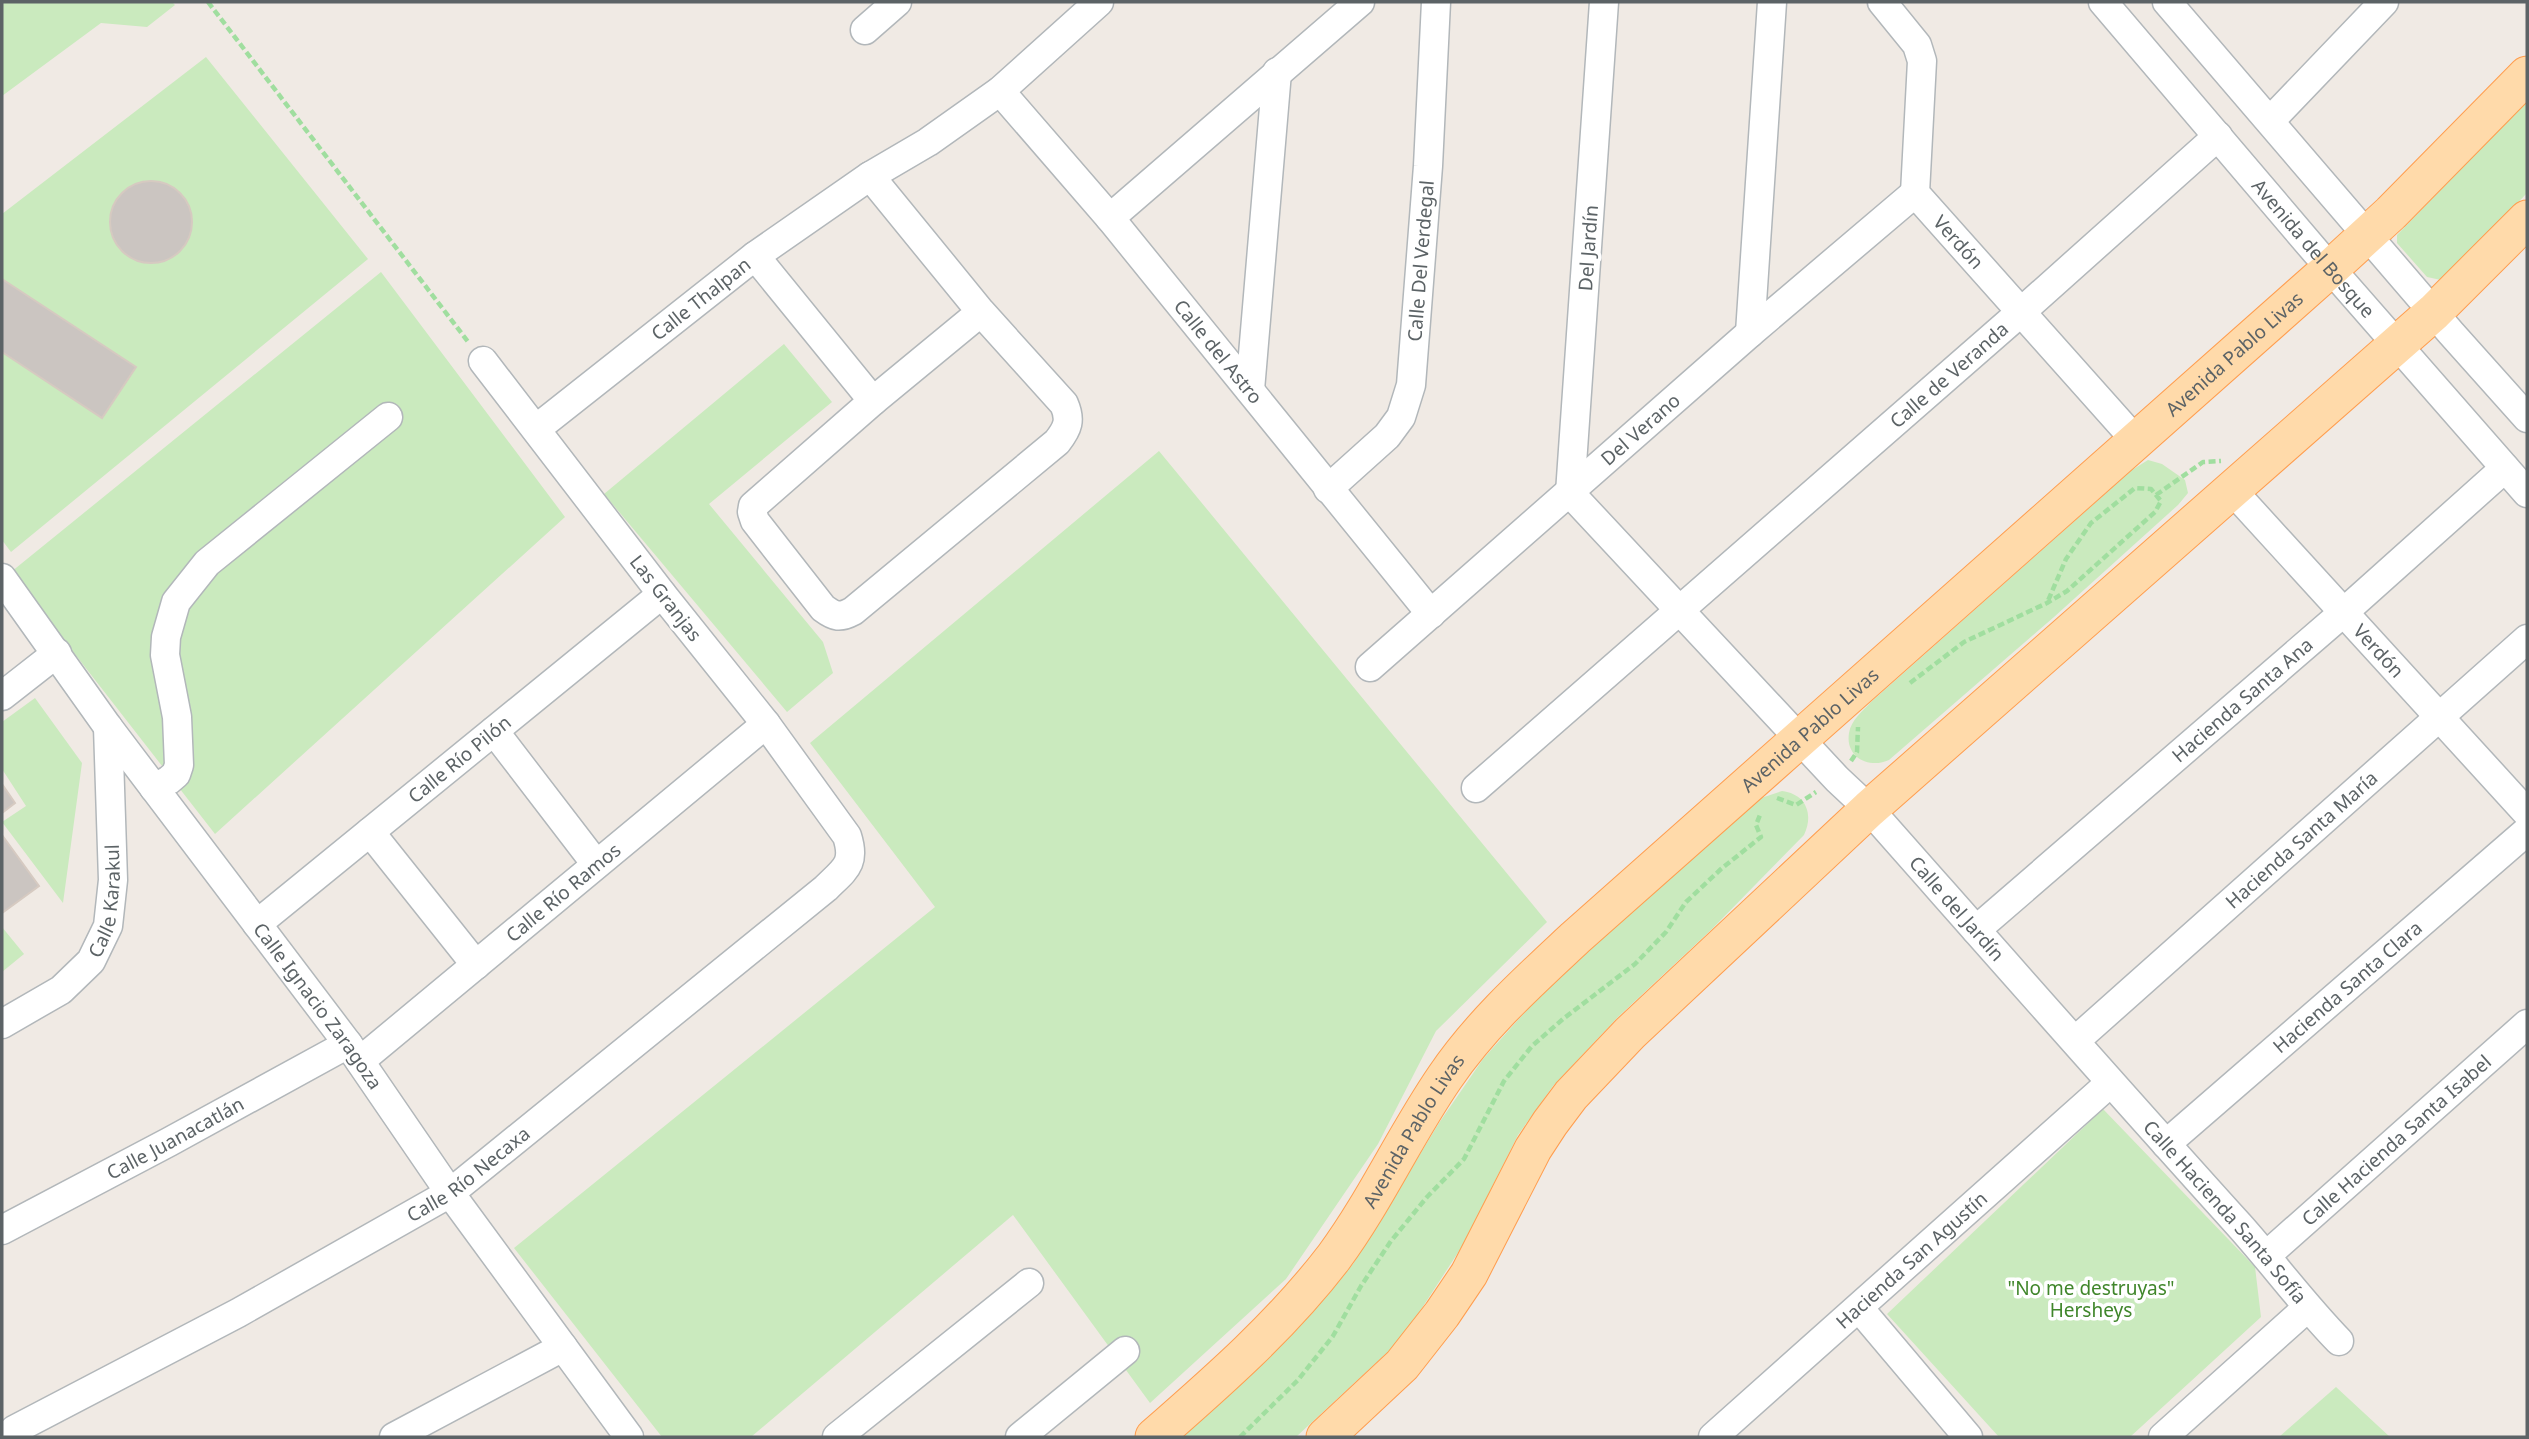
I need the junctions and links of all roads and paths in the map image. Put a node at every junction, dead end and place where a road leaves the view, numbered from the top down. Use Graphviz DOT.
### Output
graph roads {
  1 [pos="208,2"];
  2 [pos="897,2"];
  3 [pos="1099,2"];
  4 [pos="1360,2"];
  5 [pos="1436,2"];
  6 [pos="1604,2"];
  7 [pos="1772,2"];
  8 [pos="1882,2"];
  9 [pos="2103,2"];
  10 [pos="2384,2"];
  11 [pos="2173,4"];
  12 [pos="865,30"];
  13 [pos="1277,72"];
  14 [pos="2527,75"];
  15 [pos="1000,91"];
  16 [pos="2270,121"];
  17 [pos="2218,136"];
  18 [pos="870,176"];
  19 [pos="1915,192"];
  20 [pos="1110,218"];
  21 [pos="2527,219"];
  22 [pos="2367,234"];
  23 [pos="755,256"];
  24 [pos="2331,268"];
  25 [pos="981,312"];
  26 [pos="2021,312"];
  27 [pos="2434,312"];
  28 [pos="1750,333"];
  29 [pos="2397,344"];
  30 [pos="483,361"];
  31 [pos="1251,390"];
  32 [pos="873,401"];
  33 [pos="388,417"];
  34 [pos="2527,418"];
  35 [pos="536,429"];
  36 [pos="2137,442"];
  37 [pos="2505,468"];
  38 [pos="1328,489"];
  39 [pos="2231,489"];
  40 [pos="1570,493"];
  41 [pos="2527,493"];
  42 [pos="2,578"];
  43 [pos="662,594"];
  44 [pos="2047,603"];
  45 [pos="1678,610"];
  46 [pos="2344,612"];
  47 [pos="1431,614"];
  48 [pos="2527,639"];
  49 [pos="57,653"];
  50 [pos="1370,667"];
  51 [pos="1906,687"];
  52 [pos="2,695"];
  53 [pos="2438,718"];
  54 [pos="1867,719"];
  55 [pos="766,723"];
  56 [pos="108,727"];
  57 [pos="494,731"];
  58 [pos="1801,739"];
  59 [pos="1837,779"];
  60 [pos="154,788"];
  61 [pos="1476,788"];
  62 [pos="1771,801"];
  63 [pos="1763,804"];
  64 [pos="1869,810"];
  65 [pos="2527,813"];
  66 [pos="2527,831"];
  67 [pos="370,832"];
  68 [pos="847,836"];
  69 [pos="596,863"];
  70 [pos="257,924"];
  71 [pos="1976,930"];
  72 [pos="476,965"];
  73 [pos="2,1024"];
  74 [pos="2527,1024"];
  75 [pos="2075,1041"];
  76 [pos="354,1053"];
  77 [pos="2110,1083"];
  78 [pos="2166,1144"];
  79 [pos="450,1193"];
  80 [pos="2,1230"];
  81 [pos="2267,1255"];
  82 [pos="1029,1283"];
  83 [pos="1859,1308"];
  84 [pos="2307,1308"];
  85 [pos="2339,1341"];
  86 [pos="563,1347"];
  87 [pos="1125,1352"];
  88 [pos="11,1427"];
  89 [pos="1956,1433"];
  90 [pos="394,1437"];
  91 [pos="629,1437"];
  92 [pos="837,1437"];
  93 [pos="1020,1437"];
  94 [pos="1154,1437"];
  95 [pos="1240,1437"];
  96 [pos="1325,1437"];
  97 [pos="1713,1437"];
  98 [pos="2163,1437"];
  1 -- 30 [label="path"];
  2 -- 12 [label="street"];
  3 -- 15 [label="street, Calle Thalpan"];
  4 -- 13 [label="street"];
  5 -- 38 [label="street, Calle Del Verdegal"];
  6 -- 40 [label="street, Del Jardín"];
  7 -- 28 [label="street"];
  8 -- 19 [label="street"];
  9 -- 17 [label="street, Avenida del Bosque"];
  10 -- 16 [label="street"];
  11 -- 16 [label="street"];
  13 -- 20 [label="street"];
  13 -- 31 [label="street"];
  14 -- 22 [label="main road, Avenida Pablo Livas"];
  15 -- 18 [label="street, Calle Thalpan"];
  15 -- 20 [label="street, Calle del Astro"];
  16 -- 22 [label="street"];
  17 -- 24 [label="street, Avenida del Bosque"];
  17 -- 26 [label="street, Calle de Veranda"];
  18 -- 23 [label="street, Calle Thalpan"];
  18 -- 25 [label="street"];
  19 -- 26 [label="street, Verdón"];
  19 -- 28 [label="street, Del Verano"];
  20 -- 31 [label="street, Calle del Astro"];
  21 -- 27 [label="main road"];
  22 -- 24 [label="main road, Avenida Pablo Livas"];
  22 -- 27 [label="street"];
  23 -- 32 [label="street"];
  23 -- 35 [label="street, Calle Thalpan"];
  24 -- 29 [label="street, Avenida del Bosque"];
  24 -- 36 [label="main road, Avenida Pablo Livas"];
  25 -- 32 [label="street"];
  25 -- 32 [label="street"];
  26 -- 36 [label="street, Verdón"];
  26 -- 45 [label="street, Calle de Veranda"];
  27 -- 29 [label="main road"];
  27 -- 34 [label="street"];
  28 -- 40 [label="street, Del Verano"];
  29 -- 37 [label="street, Avenida del Bosque"];
  29 -- 39 [label="main road"];
  30 -- 35 [label="street, Las Granjas"];
  31 -- 38 [label="street, Calle del Astro"];
  33 -- 60 [label="street"];
  35 -- 43 [label="street, Las Granjas"];
  36 -- 58 [label="main road, Avenida Pablo Livas"];
  37 -- 41 [label="street, Avenida del Bosque"];
  37 -- 46 [label="street, Hacienda Santa Ana"];
  38 -- 47 [label="street, Calle del Astro"];
  39 -- 46 [label="street, Verdón"];
  39 -- 64 [label="main road"];
  40 -- 45 [label="street, Calle del Jardín"];
  40 -- 47 [label="street, Del Verano"];
  42 -- 49 [label="street, Calle Ignacio Zaragoza"];
  43 -- 55 [label="street, Las Granjas"];
  43 -- 57 [label="street, Calle Río Pilón"];
  44 -- 44 [label="path"];
  44 -- 51 [label="path"];
  45 -- 58 [label="street, Calle del Jardín"];
  45 -- 61 [label="street, Calle de Veranda"];
  46 -- 53 [label="street, Verdón"];
  46 -- 71 [label="street, Hacienda Santa Ana"];
  47 -- 50 [label="street, Del Verano"];
  48 -- 53 [label="street, Hacienda Santa María"];
  49 -- 52 [label="street"];
  49 -- 56 [label="street, Calle Ignacio Zaragoza"];
  53 -- 65 [label="street, Verdón"];
  53 -- 75 [label="street, Hacienda Santa María"];
  54 -- 59 [label="path"];
  55 -- 68 [label="street, Las Granjas"];
  55 -- 69 [label="street, Calle Río Ramos"];
  56 -- 60 [label="street, Calle Ignacio Zaragoza"];
  56 -- 73 [label="street, Calle Karakul"];
  57 -- 67 [label="street, Calle Río Pilón"];
  57 -- 69 [label="street"];
  58 -- 59 [label="street, Calle del Jardín"];
  58 -- 94 [label="main road, Avenida Pablo Livas"];
  59 -- 62 [label="path"];
  59 -- 64 [label="street, Calle del Jardín"];
  60 -- 70 [label="street, Calle Ignacio Zaragoza"];
  63 -- 95 [label="path"];
  64 -- 71 [label="street, Calle del Jardín"];
  64 -- 96 [label="main road"];
  66 -- 78 [label="street, Hacienda Santa Clara"];
  67 -- 70 [label="street, Calle Río Pilón"];
  67 -- 72 [label="street"];
  68 -- 79 [label="street, Calle Río Necaxa"];
  69 -- 72 [label="street, Calle Río Ramos"];
  70 -- 76 [label="street, Calle Ignacio Zaragoza"];
  71 -- 75 [label="street, Calle del Jardín"];
  72 -- 76 [label="street, Calle Río Ramos"];
  74 -- 81 [label="street, Calle Hacienda Santa Isabel"];
  75 -- 77 [label="street, Calle del Jardín"];
  76 -- 79 [label="street, Calle Ignacio Zaragoza"];
  76 -- 80 [label="street, Calle Juanacatlán"];
  77 -- 78 [label="street, Calle Hacienda Santa Sofía"];
  77 -- 83 [label="street, Hacienda San Agustín"];
  78 -- 81 [label="street, Calle Hacienda Santa Sofía"];
  79 -- 86 [label="street, Calle Ignacio Zaragoza"];
  79 -- 88 [label="street, Calle Río Necaxa"];
  81 -- 84 [label="street, Calle Hacienda Santa Sofía"];
  82 -- 92 [label="street"];
  83 -- 89 [label="street"];
  83 -- 97 [label="street, Hacienda San Agustín"];
  84 -- 85 [label="street, Calle Hacienda Santa Sofía"];
  84 -- 98 [label="street"];
  86 -- 90 [label="street"];
  86 -- 91 [label="street, Calle Ignacio Zaragoza"];
  87 -- 93 [label="street"];
}
